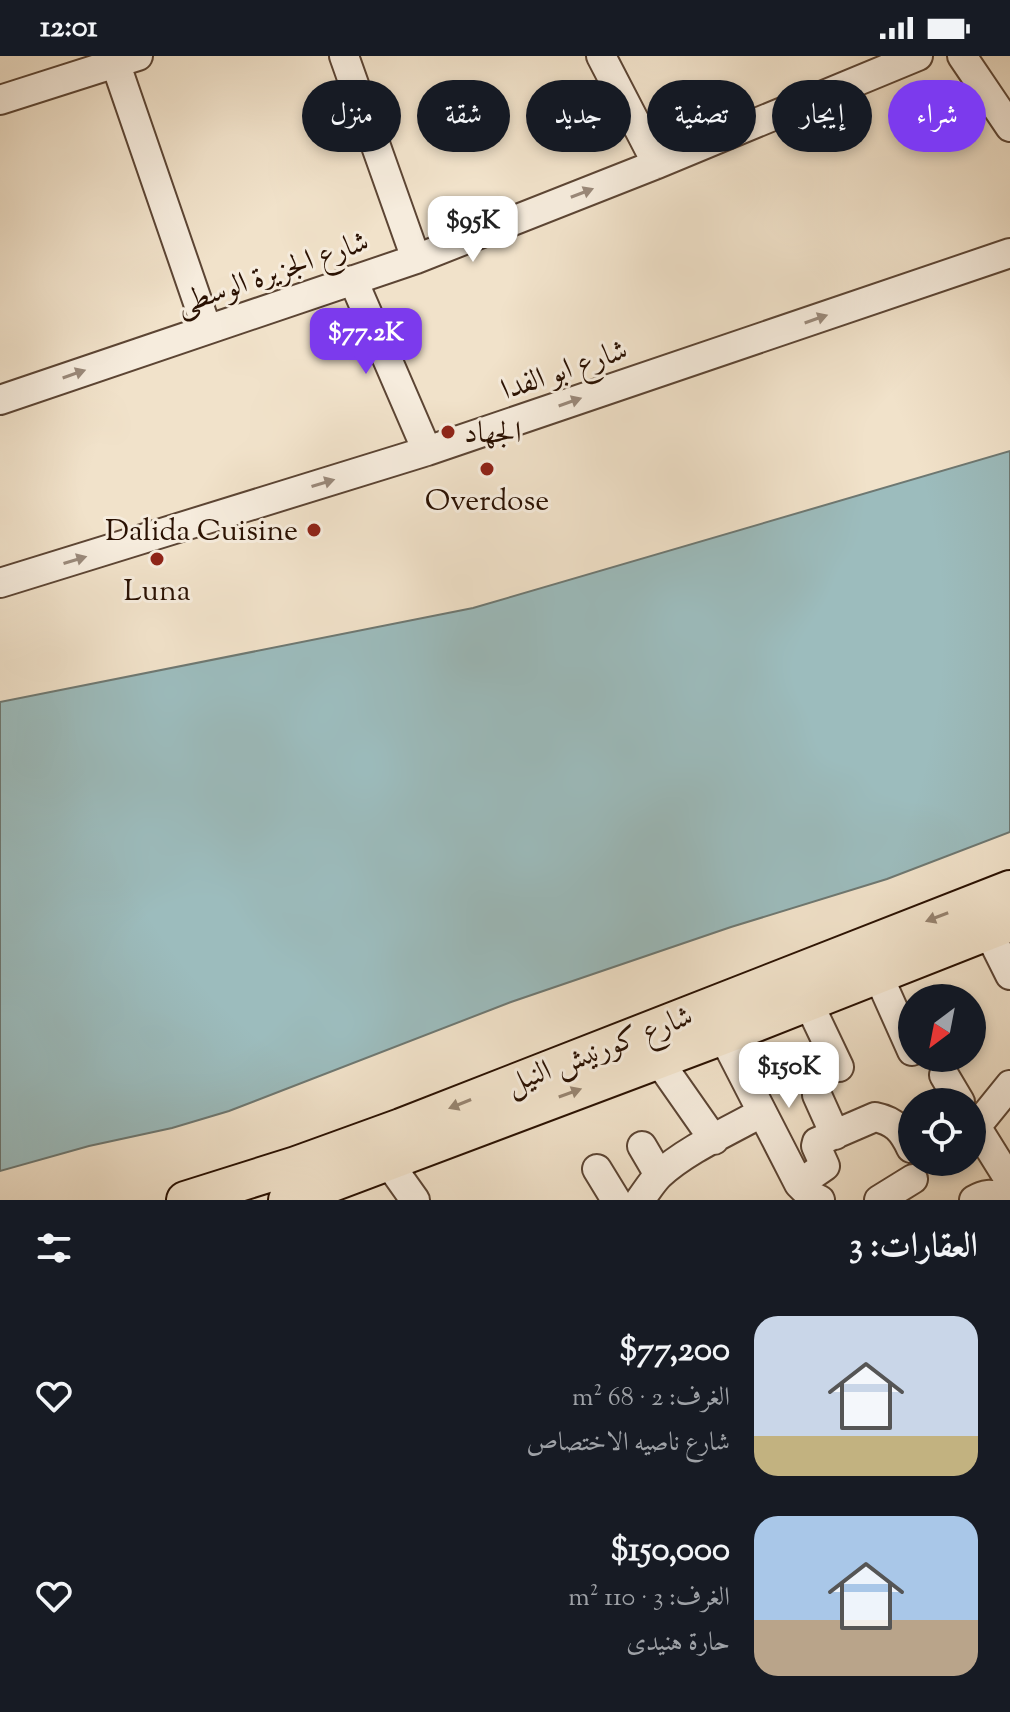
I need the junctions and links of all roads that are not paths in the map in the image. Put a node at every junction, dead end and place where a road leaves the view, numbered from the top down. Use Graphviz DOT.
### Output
graph roads {
  1 [pos="344,56"];
  2 [pos="601,56"];
  3 [pos="918,56"];
  4 [pos="962,56"];
  5 [pos="127,58"];
  6 [pos="0,100"];
  7 [pos="1010,127"];
  8 [pos="657,164"];
  9 [pos="1010,253"];
  10 [pos="416,259"];
  11 [pos="353,280"];
  12 [pos="207,329"];
  13 [pos="0,400"];
  14 [pos="427,451"];
  15 [pos="0,583"];
  16 [pos="1010,889"];
  17 [pos="999,927"];
  18 [pos="878,975"];
  19 [pos="1010,975"];
  20 [pos="808,1002"];
  21 [pos="898,1020"];
  22 [pos="723,1036"];
  23 [pos="658,1060"];
  24 [pos="839,1067"];
  25 [pos="944,1075"];
  26 [pos="1010,1085"];
  27 [pos="952,1088"];
  28 [pos="817,1095"];
  29 [pos="761,1113"];
  30 [pos="987,1119"];
  31 [pos="898,1128"];
  32 [pos="835,1135"];
  33 [pos="714,1140"];
  34 [pos="642,1146"];
  35 [pos="388,1162"];
  36 [pos="597,1169"];
  37 [pos="659,1175"];
  38 [pos="913,1179"];
  39 [pos="1010,1181"];
  40 [pos="809,1192"];
  41 [pos="1010,1198"];
  42 [pos="185,1200"];
  43 [pos="287,1200"];
  44 [pos="415,1200"];
  45 [pos="616,1200"];
  46 [pos="640,1200"];
  47 [pos="879,1200"];
  48 [pos="974,1200"];
  1 -- 10 [label="street"];
  2 -- 8 [label="street"];
  3 -- 8 [label="street, شارع الجزيرة الوسطى"];
  4 -- 7 [label="street"];
  5 -- 6 [label="street"];
  5 -- 12 [label="street"];
  10 -- 8 [label="street, شارع الجزيرة الوسطى, one-way"];
  14 -- 9 [label="street, شارع ابو الفدا, one-way"];
  10 -- 11 [label="street, شارع الجزيرة الوسطى"];
  11 -- 12 [label="street, شارع الجزيرة الوسطى"];
  11 -- 14 [label="street"];
  13 -- 12 [label="street, شارع الجزيرة الوسطى, one-way"];
  15 -- 14 [label="street, شارع ابو الفدا, one-way"];
  16 -- 42 [label="main road, شارع كورنيش النيل, one-way"];
  17 -- 18 [label="main road, شارع كورنيش النيل"];
  17 -- 19 [label="street"];
  18 -- 20 [label="main road, شارع كورنيش النيل"];
  18 -- 21 [label="street"];
  20 -- 22 [label="main road, شارع كورنيش النيل"];
  20 -- 24 [label="street"];
  22 -- 23 [label="main road, شارع كورنيش النيل"];
  22 -- 29 [label="street"];
  23 -- 33 [label="street"];
  35 -- 23 [label="main road, شارع كورنيش النيل, one-way"];
  25 -- 27 [label="street"];
  26 -- 30 [label="street"];
  28 -- 32 [label="street"];
  29 -- 33 [label="street"];
  29 -- 40 [label="street"];
  30 -- 39 [label="street"];
  31 -- 32 [label="street"];
  32 -- 40 [label="street"];
  33 -- 37 [label="street"];
  34 -- 37 [label="street"];
  35 -- 43 [label="main road, شارع كورنيش النيل"];
  35 -- 44 [label="street"];
  36 -- 45 [label="street"];
  37 -- 46 [label="street"];
  38 -- 47 [label="street"];
  41 -- 48 [label="street"];
}
